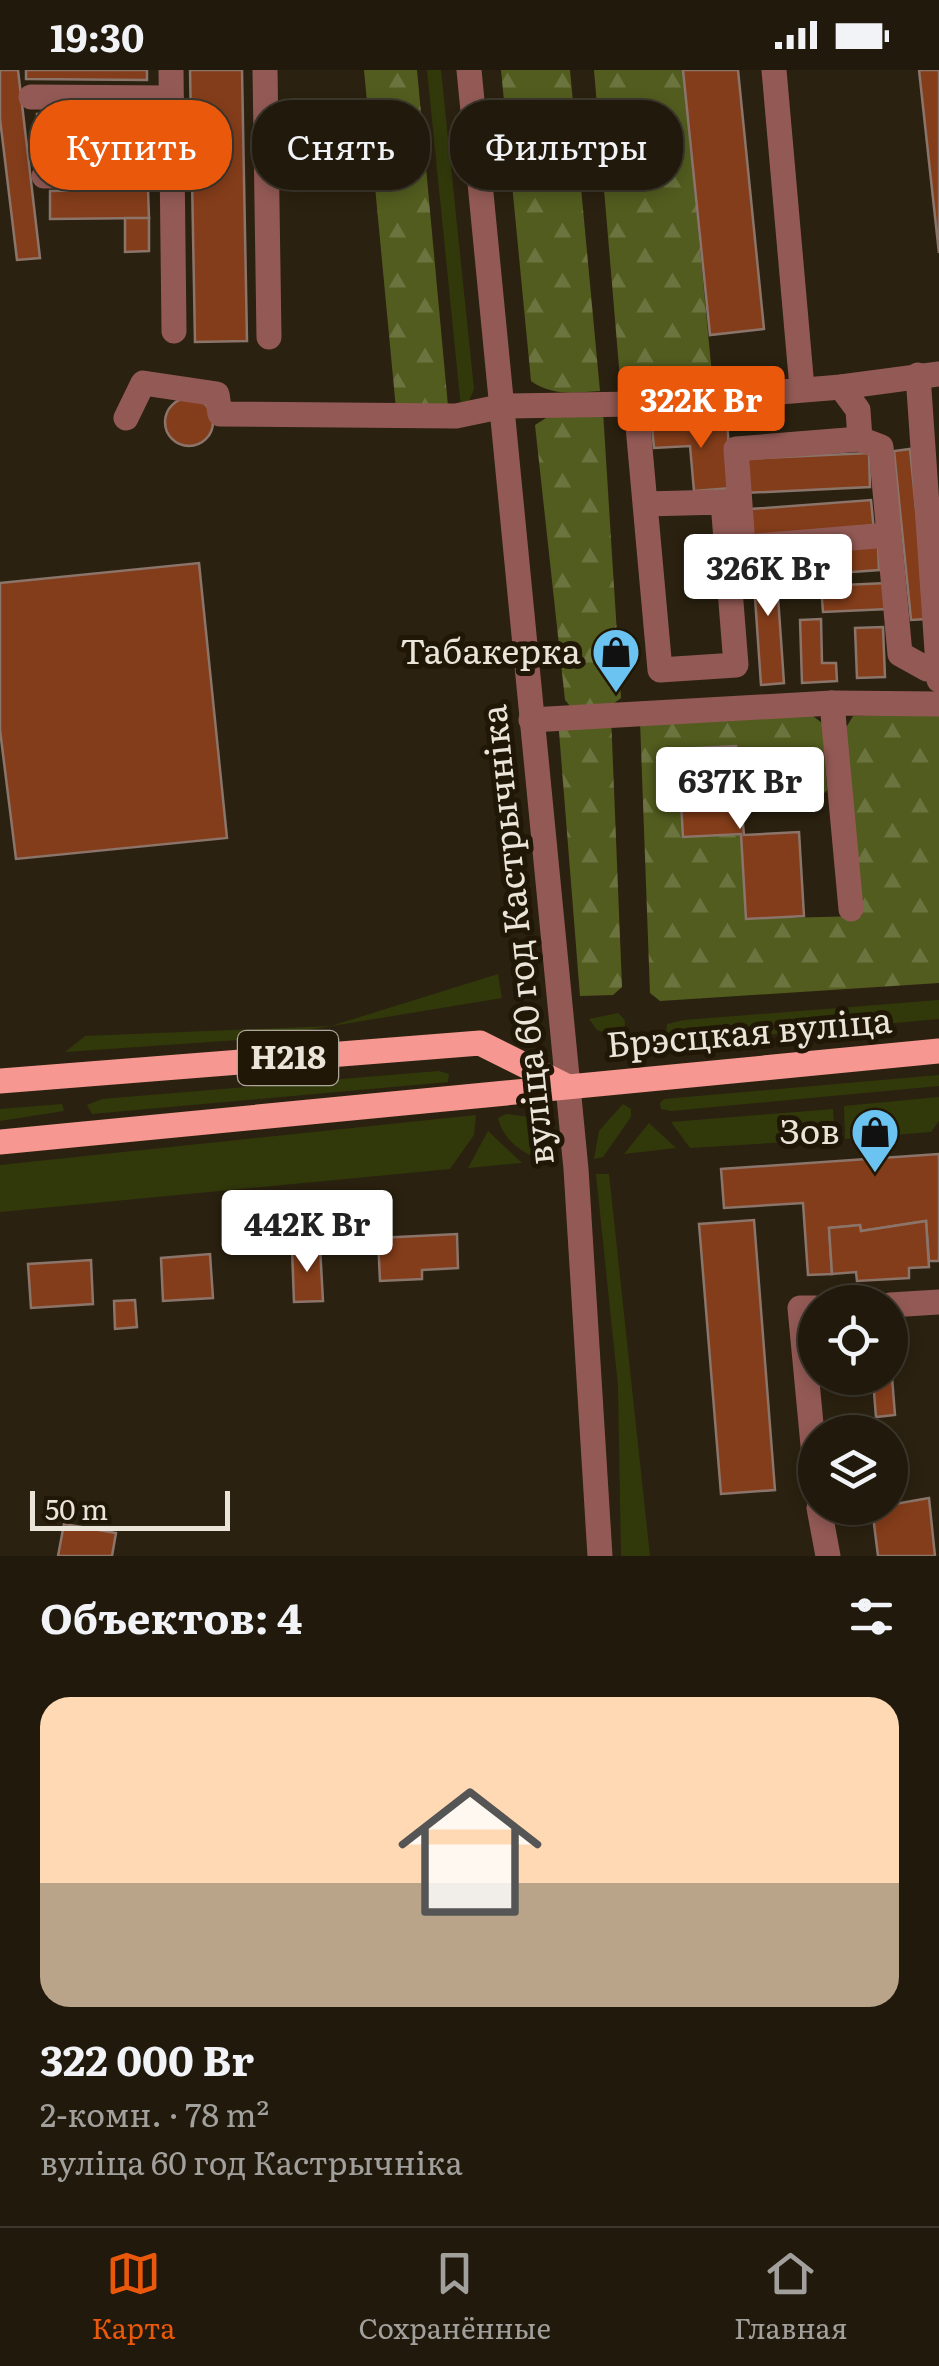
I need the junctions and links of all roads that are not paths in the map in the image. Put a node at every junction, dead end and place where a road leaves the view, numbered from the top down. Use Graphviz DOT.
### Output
graph roads {
  1 [pos="171,70"];
  2 [pos="265,70"];
  3 [pos="469,70"];
  4 [pos="774,70"];
  5 [pos="31,97"];
  6 [pos="171,98"];
  7 [pos="172,190"];
  8 [pos="174,331"];
  9 [pos="269,337"];
  10 [pos="928,374"];
  11 [pos="842,387"];
  12 [pos="802,388"];
  13 [pos="636,404"];
  14 [pos="504,406"];
  15 [pos="126,418"];
  16 [pos="860,439"];
  17 [pos="645,504"];
  18 [pos="888,535"];
  19 [pos="743,547"];
  20 [pos="751,664"];
  21 [pos="938,666"];
  22 [pos="939,680"];
  23 [pos="832,703"];
  24 [pos="939,704"];
  25 [pos="532,720"];
  26 [pos="851,909"];
  27 [pos="939,1051"];
  28 [pos="0,1082"];
  29 [pos="566,1086"];
  30 [pos="0,1142"];
  31 [pos="939,1302"];
  32 [pos="908,1303"];
  33 [pos="822,1525"];
  34 [pos="600,1556"];
  35 [pos="828,1556"];
  1 -- 6 [label="street"];
  2 -- 9 [label="street"];
  3 -- 14 [label="street, вуліца 60 год Кастрычніка"];
  4 -- 12 [label="street"];
  5 -- 6 [label="street"];
  7 -- 8 [label="street"];
  10 -- 11 [label="street"];
  10 -- 21 [label="street"];
  11 -- 12 [label="street"];
  11 -- 16 [label="street"];
  12 -- 13 [label="street"];
  13 -- 14 [label="street"];
  13 -- 17 [label="street"];
  14 -- 15 [label="street"];
  14 -- 25 [label="street, вуліца 60 год Кастрычніка"];
  16 -- 18 [label="street"];
  16 -- 19 [label="street"];
  17 -- 17 [label="street"];
  18 -- 19 [label="street"];
  18 -- 21 [label="street"];
  19 -- 20 [label="street"];
  21 -- 22 [label="street"];
  23 -- 24 [label="street"];
  23 -- 25 [label="street"];
  23 -- 26 [label="street"];
  25 -- 29 [label="street, вуліца 60 год Кастрычніка"];
  27 -- 29 [label="main road, Брэсцкая вуліца / Н218"];
  28 -- 29 [label="main road, Брэсцкая вуліца / Н218"];
  29 -- 30 [label="main road, Брэсцкая вуліца / Н218"];
  29 -- 34 [label="street, вуліца 60 год Кастрычніка"];
  31 -- 32 [label="street"];
  33 -- 35 [label="street"];
}
